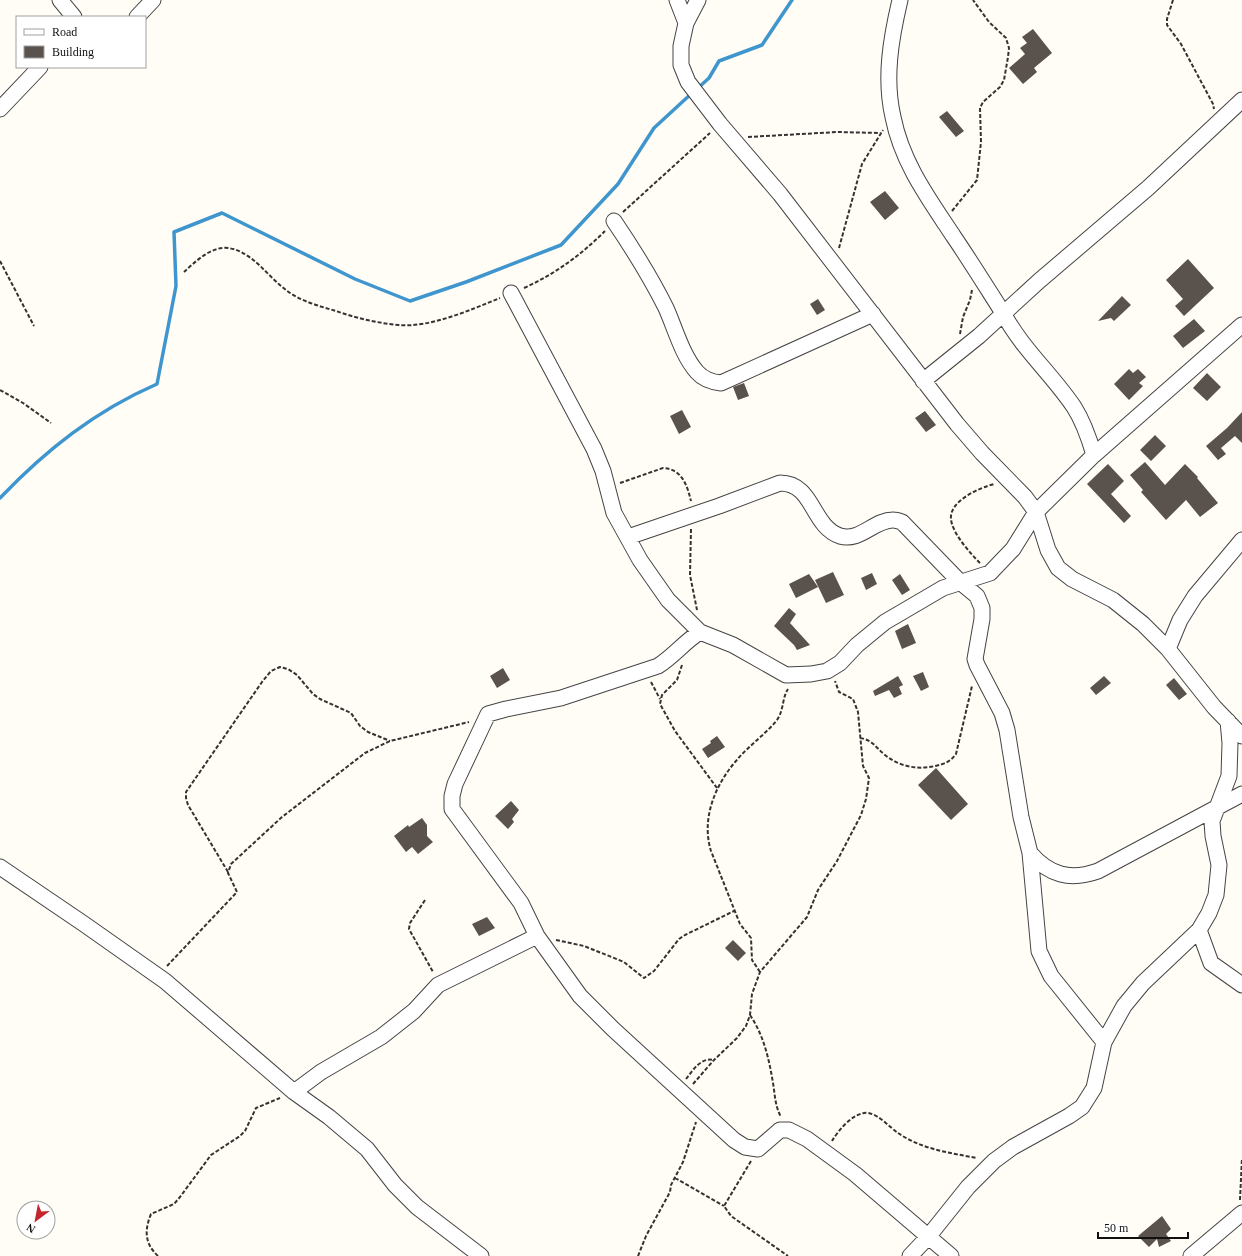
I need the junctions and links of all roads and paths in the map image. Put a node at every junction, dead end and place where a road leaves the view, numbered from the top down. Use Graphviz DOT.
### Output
graph roads {
  1 [pos="60,0"];
  2 [pos="154,0"];
  3 [pos="677,0"];
  4 [pos="698,0"];
  5 [pos="900,0"];
  6 [pos="973,0"];
  7 [pos="1173,0"];
  8 [pos="73,16"];
  9 [pos="138,16"];
  10 [pos="686,23"];
  11 [pos="39,68"];
  12 [pos="1242,100"];
  13 [pos="0,109"];
  14 [pos="892,117"];
  15 [pos="720,124"];
  16 [pos="1214,127"];
  17 [pos="880,133"];
  18 [pos="735,141"];
  19 [pos="614,221"];
  20 [pos="945,224"];
  21 [pos="0,261"];
  22 [pos="835,263"];
  23 [pos="974,267"];
  24 [pos="184,272"];
  25 [pos="511,293"];
  26 [pos="1003,313"];
  27 [pos="873,314"];
  28 [pos="34,326"];
  29 [pos="1242,326"];
  30 [pos="957,355"];
  31 [pos="923,381"];
  32 [pos="0,390"];
  33 [pos="51,423"];
  34 [pos="1094,454"];
  35 [pos="1008,479"];
  36 [pos="607,488"];
  37 [pos="1036,512"];
  38 [pos="692,514"];
  39 [pos="628,537"];
  40 [pos="1242,540"];
  41 [pos="990,573"];
  42 [pos="960,582"];
  43 [pos="698,610"];
  44 [pos="700,632"];
  45 [pos="681,649"];
  46 [pos="1168,649"];
  47 [pos="644,671"];
  48 [pos="827,671"];
  49 [pos="796,675"];
  50 [pos="972,686"];
  51 [pos="660,699"];
  52 [pos="484,719"];
  53 [pos="1228,721"];
  54 [pos="1242,736"];
  55 [pos="860,737"];
  56 [pos="390,741"];
  57 [pos="717,788"];
  58 [pos="1242,794"];
  59 [pos="1219,807"];
  60 [pos="1030,853"];
  61 [pos="0,867"];
  62 [pos="228,873"];
  63 [pos="425,900"];
  64 [pos="734,911"];
  65 [pos="1199,930"];
  66 [pos="537,936"];
  67 [pos="760,972"];
  68 [pos="165,981"];
  69 [pos="438,985"];
  70 [pos="1242,985"];
  71 [pos="750,1015"];
  72 [pos="1104,1042"];
  73 [pos="714,1060"];
  74 [pos="294,1092"];
  75 [pos="686,1097"];
  76 [pos="789,1130"];
  77 [pos="758,1149"];
  78 [pos="826,1152"];
  79 [pos="1242,1158"];
  80 [pos="994,1161"];
  81 [pos="675,1178"];
  82 [pos="724,1206"];
  83 [pos="1241,1214"];
  84 [pos="928,1237"];
  85 [pos="158,1256"];
  86 [pos="481,1256"];
  87 [pos="638,1256"];
  88 [pos="788,1256"];
  89 [pos="910,1256"];
  90 [pos="951,1256"];
  91 [pos="1191,1256"];
  1 -- 8 [label="street"];
  2 -- 9 [label="street"];
  3 -- 10 [label="street"];
  4 -- 10 [label="street"];
  5 -- 14 [label="street"];
  6 -- 20 [label="path"];
  7 -- 16 [label="path"];
  10 -- 15 [label="street"];
  11 -- 13 [label="street"];
  12 -- 16 [label="street"];
  14 -- 17 [label="path"];
  14 -- 20 [label="street"];
  15 -- 18 [label="street"];
  15 -- 19 [label="path"];
  16 -- 26 [label="street"];
  17 -- 18 [label="path"];
  17 -- 22 [label="path"];
  18 -- 22 [label="street"];
  19 -- 25 [label="path"];
  19 -- 27 [label="street"];
  20 -- 23 [label="street"];
  21 -- 28 [label="path"];
  22 -- 27 [label="street"];
  23 -- 26 [label="street"];
  23 -- 30 [label="path"];
  24 -- 25 [label="path"];
  25 -- 36 [label="street"];
  26 -- 30 [label="street"];
  26 -- 34 [label="street"];
  27 -- 31 [label="street"];
  29 -- 34 [label="street"];
  30 -- 31 [label="street"];
  31 -- 35 [label="street"];
  32 -- 33 [label="path"];
  34 -- 37 [label="street"];
  35 -- 37 [label="street"];
  35 -- 41 [label="path"];
  36 -- 38 [label="path"];
  36 -- 39 [label="street"];
  37 -- 41 [label="street"];
  37 -- 46 [label="street"];
  38 -- 39 [label="street"];
  38 -- 42 [label="street"];
  38 -- 43 [label="path"];
  39 -- 44 [label="street"];
  40 -- 46 [label="street"];
  41 -- 42 [label="street"];
  42 -- 48 [label="street"];
  42 -- 60 [label="street"];
  44 -- 45 [label="street"];
  44 -- 49 [label="street"];
  45 -- 47 [label="street"];
  45 -- 51 [label="path"];
  46 -- 53 [label="street"];
  47 -- 51 [label="path"];
  47 -- 52 [label="street"];
  48 -- 49 [label="street"];
  48 -- 55 [label="path"];
  49 -- 57 [label="path"];
  50 -- 55 [label="path"];
  51 -- 57 [label="path"];
  52 -- 56 [label="path"];
  52 -- 66 [label="street"];
  53 -- 54 [label="street"];
  53 -- 59 [label="street"];
  55 -- 67 [label="path"];
  56 -- 62 [label="path"];
  56 -- 62 [label="path"];
  57 -- 64 [label="path"];
  58 -- 59 [label="street"];
  59 -- 60 [label="street"];
  59 -- 65 [label="street"];
  60 -- 72 [label="street"];
  61 -- 68 [label="street"];
  62 -- 68 [label="path"];
  63 -- 69 [label="path"];
  64 -- 66 [label="path"];
  64 -- 67 [label="path"];
  65 -- 70 [label="street"];
  65 -- 72 [label="street"];
  66 -- 69 [label="street"];
  66 -- 75 [label="street"];
  67 -- 71 [label="path"];
  68 -- 74 [label="street"];
  69 -- 74 [label="street"];
  71 -- 73 [label="path"];
  71 -- 76 [label="path"];
  72 -- 80 [label="street"];
  73 -- 75 [label="path"];
  73 -- 75 [label="path"];
  74 -- 85 [label="path"];
  74 -- 86 [label="street"];
  75 -- 77 [label="street"];
  75 -- 81 [label="path"];
  76 -- 77 [label="street"];
  76 -- 78 [label="street"];
  77 -- 82 [label="path"];
  78 -- 80 [label="path"];
  78 -- 84 [label="street"];
  79 -- 83 [label="path"];
  80 -- 84 [label="street"];
  81 -- 82 [label="path"];
  81 -- 87 [label="path"];
  82 -- 88 [label="path"];
  83 -- 91 [label="street"];
  84 -- 89 [label="street"];
  84 -- 90 [label="street"];
}
